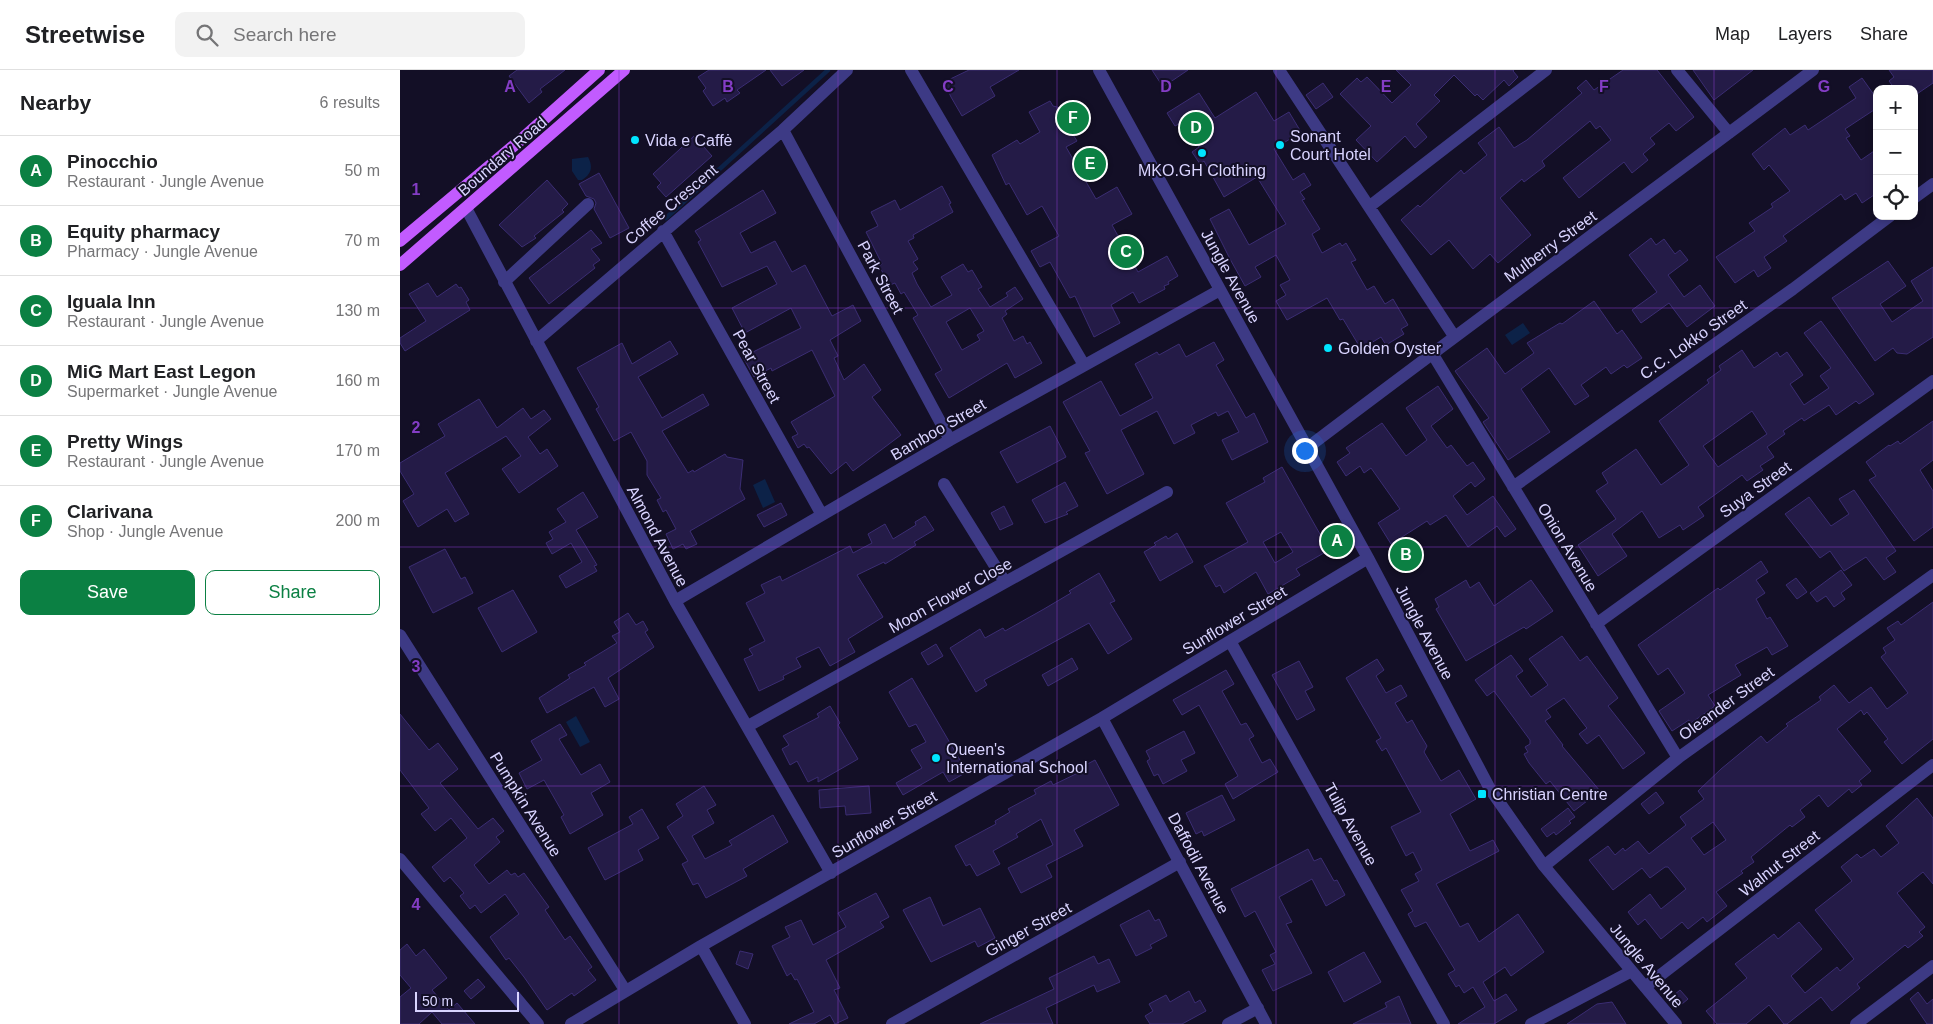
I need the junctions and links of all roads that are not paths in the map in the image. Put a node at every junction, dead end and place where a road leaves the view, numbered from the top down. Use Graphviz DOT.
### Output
graph roads {
  1 [pos="599,70"];
  2 [pos="624,70"];
  3 [pos="847,70"];
  4 [pos="911,70"];
  5 [pos="1099,70"];
  6 [pos="1279,70"];
  7 [pos="1546,70"];
  8 [pos="1677,70"];
  9 [pos="1813,70"];
  10 [pos="783,130"];
  11 [pos="1730,133"];
  12 [pos="1933,184"];
  13 [pos="1918,195"];
  14 [pos="588,204"];
  15 [pos="1370,206"];
  16 [pos="466,208"];
  17 [pos="1885,220"];
  18 [pos="663,232"];
  19 [pos="400,240"];
  20 [pos="400,265"];
  21 [pos="504,282"];
  22 [pos="1220,290"];
  23 [pos="1454,336"];
  24 [pos="536,341"];
  25 [pos="1432,353"];
  26 [pos="1084,365"];
  27 [pos="1933,381"];
  28 [pos="950,440"];
  29 [pos="1307,448"];
  30 [pos="944,484"];
  31 [pos="1513,487"];
  32 [pos="1167,492"];
  33 [pos="822,516"];
  34 [pos="1368,558"];
  35 [pos="1933,575"];
  36 [pos="1005,582"];
  37 [pos="674,601"];
  38 [pos="1596,624"];
  39 [pos="400,635"];
  40 [pos="1230,641"];
  41 [pos="1102,718"];
  42 [pos="748,726"];
  43 [pos="1678,758"];
  44 [pos="1933,766"];
  45 [pos="400,859"];
  46 [pos="1180,862"];
  47 [pos="1544,866"];
  48 [pos="831,873"];
  49 [pos="701,946"];
  50 [pos="1933,966"];
  51 [pos="1630,972"];
  52 [pos="1645,987"];
  53 [pos="625,990"];
  54 [pos="1258,1008"];
  55 [pos="538,1024"];
  56 [pos="571,1024"];
  57 [pos="745,1024"];
  58 [pos="892,1024"];
  59 [pos="1228,1024"];
  60 [pos="1266,1024"];
  61 [pos="1444,1024"];
  62 [pos="1530,1024"];
  63 [pos="1676,1024"];
  64 [pos="1856,1024"];
  1 -- 19 [label="main road, Boundary Road"];
  2 -- 16 [label="main road, Boundary Road"];
  3 -- 10 [label="street, Coffee Crescent"];
  4 -- 26 [label="street"];
  5 -- 22 [label="street, Jungle Avenue"];
  6 -- 15 [label="street"];
  7 -- 15 [label="street"];
  8 -- 11 [label="street"];
  9 -- 11 [label="street, Mulberry Street"];
  10 -- 18 [label="street, Coffee Crescent"];
  10 -- 28 [label="street, Park Street"];
  11 -- 23 [label="street, Mulberry Street"];
  12 -- 13 [label="street"];
  14 -- 21 [label="street"];
  15 -- 23 [label="street"];
  16 -- 20 [label="main road, Boundary Road"];
  16 -- 21 [label="street, Almond Avenue"];
  17 -- 31 [label="street, C.C. Lokko Street"];
  18 -- 24 [label="street, Coffee Crescent"];
  18 -- 33 [label="street, Pear Street"];
  21 -- 24 [label="street, Almond Avenue"];
  22 -- 26 [label="street, Bamboo Street"];
  22 -- 29 [label="street, Jungle Avenue"];
  23 -- 25 [label="street, Mulberry Street"];
  24 -- 37 [label="street, Almond Avenue"];
  25 -- 29 [label="street, Mulberry Street"];
  25 -- 31 [label="street, Onion Avenue"];
  26 -- 28 [label="street, Bamboo Street"];
  27 -- 38 [label="street, Suya Street"];
  28 -- 33 [label="street, Bamboo Street"];
  29 -- 34 [label="street, Jungle Avenue"];
  30 -- 36 [label="street"];
  31 -- 38 [label="street, Onion Avenue"];
  32 -- 36 [label="street, Moon Flower Close"];
  33 -- 37 [label="street, Bamboo Street"];
  34 -- 40 [label="street, Sunflower Street"];
  34 -- 47 [label="street, Jungle Avenue"];
  35 -- 43 [label="street, Oleander Street"];
  36 -- 42 [label="street, Moon Flower Close"];
  37 -- 42 [label="street, Almond Avenue"];
  38 -- 43 [label="street, Onion Avenue"];
  39 -- 53 [label="street, Pumpkin Avenue"];
  40 -- 41 [label="street, Sunflower Street"];
  40 -- 61 [label="street, Tulip Avenue"];
  41 -- 46 [label="street, Daffodil Avenue"];
  41 -- 48 [label="street, Sunflower Street"];
  42 -- 48 [label="street, Almond Avenue"];
  43 -- 47 [label="street, Oleander Street"];
  44 -- 52 [label="street, Walnut Street"];
  45 -- 55 [label="street"];
  46 -- 54 [label="street, Daffodil Avenue"];
  46 -- 58 [label="street, Ginger Street"];
  47 -- 51 [label="street, Jungle Avenue"];
  48 -- 49 [label="street, Sunflower Street"];
  49 -- 53 [label="street, Sunflower Street"];
  49 -- 57 [label="street"];
  50 -- 64 [label="street"];
  51 -- 52 [label="street, Jungle Avenue"];
  51 -- 62 [label="street"];
  52 -- 63 [label="street, Jungle Avenue"];
  53 -- 56 [label="street, Sunflower Street"];
  54 -- 59 [label="street"];
  54 -- 60 [label="street, Daffodil Avenue"];
}
